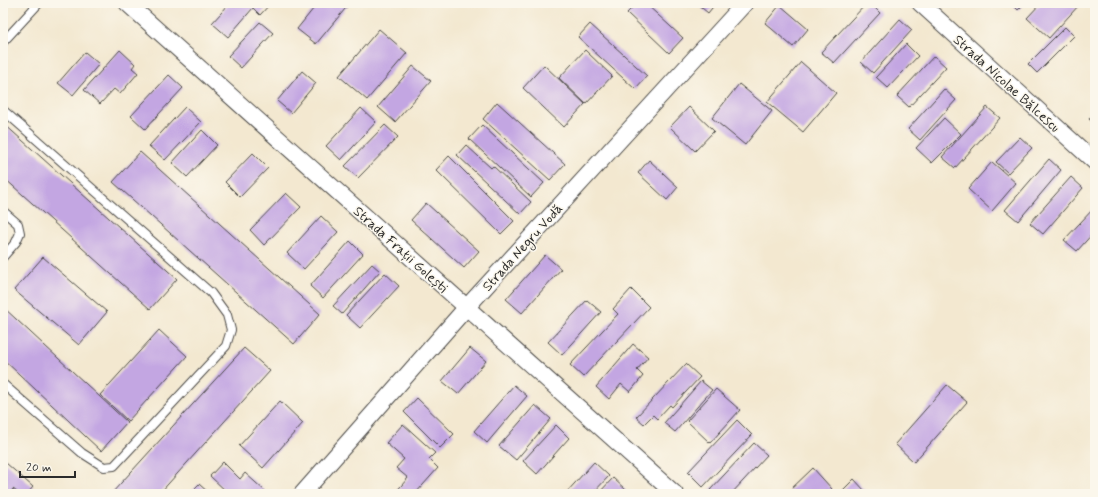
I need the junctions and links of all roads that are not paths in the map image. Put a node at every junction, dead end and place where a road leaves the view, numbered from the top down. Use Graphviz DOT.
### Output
graph roads {
  1 [pos="39,3"];
  2 [pos="127,3"];
  3 [pos="745,3"];
  4 [pos="920,3"];
  5 [pos="3,42"];
  6 [pos="3,110"];
  7 [pos="1095,162"];
  8 [pos="3,211"];
  9 [pos="3,257"];
  10 [pos="466,308"];
  11 [pos="3,384"];
  12 [pos="302,494"];
  13 [pos="675,494"];
  1 -- 5 [label="lane"];
  2 -- 10 [label="street, Strada Frații Golești"];
  3 -- 10 [label="street, Strada Negru Vodă"];
  4 -- 7 [label="street, Strada Nicolae Bălcescu"];
  6 -- 11 [label="lane"];
  8 -- 9 [label="lane"];
  10 -- 12 [label="street, Strada Negru Vodă"];
  10 -- 13 [label="street, Strada Frații Golești"];
}
